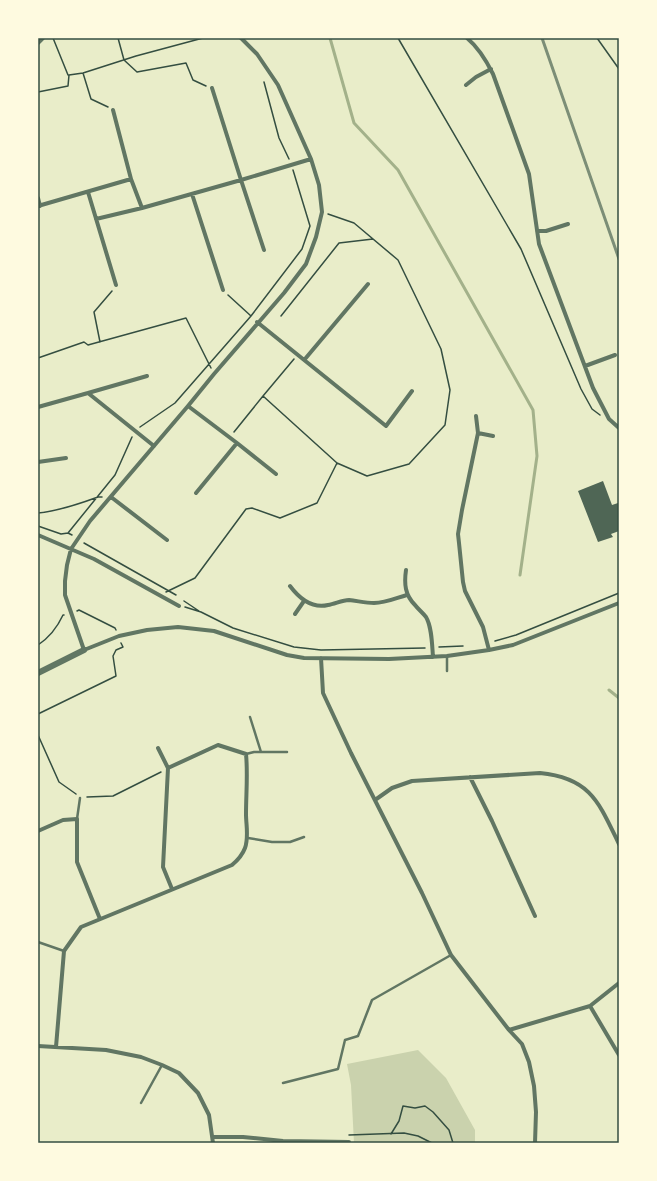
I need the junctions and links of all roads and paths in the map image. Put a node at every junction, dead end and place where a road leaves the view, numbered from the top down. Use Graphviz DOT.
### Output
graph roads {
  1 [pos="43,38"];
  2 [pos="53,38"];
  3 [pos="118,38"];
  4 [pos="203,38"];
  5 [pos="240,38"];
  6 [pos="398,38"];
  7 [pos="467,38"];
  8 [pos="597,38"];
  9 [pos="38,43"];
  10 [pos="124,60"];
  11 [pos="491,69"];
  12 [pos="619,69"];
  13 [pos="83,73"];
  14 [pos="68,75"];
  15 [pos="264,82"];
  16 [pos="466,85"];
  17 [pos="212,88"];
  18 [pos="38,92"];
  19 [pos="113,110"];
  20 [pos="311,159"];
  21 [pos="291,165"];
  22 [pos="131,179"];
  23 [pos="241,180"];
  24 [pos="88,192"];
  25 [pos="192,194"];
  26 [pos="38,198"];
  27 [pos="39,206"];
  28 [pos="142,208"];
  29 [pos="322,212"];
  30 [pos="96,219"];
  31 [pos="568,224"];
  32 [pos="537,231"];
  33 [pos="372,239"];
  34 [pos="264,250"];
  35 [pos="368,284"];
  36 [pos="116,285"];
  37 [pos="223,290"];
  38 [pos="251,316"];
  39 [pos="281,316"];
  40 [pos="257,322"];
  41 [pos="100,342"];
  42 [pos="298,355"];
  43 [pos="615,355"];
  44 [pos="38,358"];
  45 [pos="305,359"];
  46 [pos="209,364"];
  47 [pos="585,366"];
  48 [pos="214,374"];
  49 [pos="147,376"];
  50 [pos="412,391"];
  51 [pos="88,393"];
  52 [pos="263,396"];
  53 [pos="38,406"];
  54 [pos="188,406"];
  55 [pos="476,416"];
  56 [pos="609,419"];
  57 [pos="619,428"];
  58 [pos="135,431"];
  59 [pos="478,433"];
  60 [pos="493,436"];
  61 [pos="230,438"];
  62 [pos="237,444"];
  63 [pos="154,446"];
  64 [pos="66,458"];
  65 [pos="38,462"];
  66 [pos="338,463"];
  67 [pos="276,474"];
  68 [pos="196,493"];
  69 [pos="98,497"];
  70 [pos="112,497"];
  71 [pos="38,513"];
  72 [pos="38,526"];
  73 [pos="68,533"];
  74 [pos="38,535"];
  75 [pos="78,540"];
  76 [pos="167,540"];
  77 [pos="71,549"];
  78 [pos="406,570"];
  79 [pos="290,586"];
  80 [pos="168,590"];
  81 [pos="619,593"];
  82 [pos="407,595"];
  83 [pos="162,596"];
  84 [pos="304,601"];
  85 [pos="619,603"];
  86 [pos="179,606"];
  87 [pos="201,612"];
  88 [pos="71,613"];
  89 [pos="295,614"];
  90 [pos="119,636"];
  91 [pos="487,643"];
  92 [pos="38,645"];
  93 [pos="467,645"];
  94 [pos="432,648"];
  95 [pos="84,650"];
  96 [pos="489,650"];
  97 [pos="447,656"];
  98 [pos="433,657"];
  99 [pos="321,658"];
  100 [pos="447,671"];
  101 [pos="38,673"];
  102 [pos="38,714"];
  103 [pos="250,717"];
  104 [pos="38,735"];
  105 [pos="158,748"];
  106 [pos="261,752"];
  107 [pos="287,752"];
  108 [pos="246,754"];
  109 [pos="168,768"];
  110 [pos="470,778"];
  111 [pos="80,798"];
  112 [pos="375,800"];
  113 [pos="77,819"];
  114 [pos="38,831"];
  115 [pos="304,837"];
  116 [pos="248,838"];
  117 [pos="619,844"];
  118 [pos="172,889"];
  119 [pos="535,916"];
  120 [pos="100,919"];
  121 [pos="38,942"];
  122 [pos="64,951"];
  123 [pos="451,955"];
  124 [pos="619,983"];
  125 [pos="590,1006"];
  126 [pos="509,1030"];
  127 [pos="38,1046"];
  128 [pos="56,1046"];
  129 [pos="619,1055"];
  130 [pos="162,1065"];
  131 [pos="283,1083"];
  132 [pos="141,1103"];
  133 [pos="391,1134"];
  134 [pos="213,1137"];
  135 [pos="349,1142"];
  136 [pos="213,1143"];
  137 [pos="432,1143"];
  138 [pos="453,1143"];
  139 [pos="535,1143"];
  1 -- 9 [label="street"];
  2 -- 14 [label="path"];
  3 -- 10 [label="path"];
  4 -- 10 [label="path"];
  5 -- 20 [label="street"];
  6 -- 56 [label="path"];
  7 -- 11 [label="street"];
  8 -- 12 [label="path"];
  10 -- 13 [label="path"];
  10 -- 17 [label="path"];
  11 -- 16 [label="street"];
  11 -- 32 [label="street"];
  13 -- 14 [label="path"];
  13 -- 19 [label="path"];
  14 -- 18 [label="path"];
  15 -- 21 [label="path"];
  17 -- 23 [label="street"];
  19 -- 22 [label="street"];
  20 -- 21 [label="street"];
  20 -- 29 [label="street"];
  21 -- 23 [label="street"];
  21 -- 38 [label="path"];
  22 -- 24 [label="street"];
  22 -- 28 [label="street"];
  23 -- 25 [label="street"];
  23 -- 34 [label="street"];
  24 -- 27 [label="street"];
  24 -- 30 [label="street"];
  25 -- 28 [label="street"];
  25 -- 37 [label="street"];
  26 -- 27 [label="street"];
  28 -- 30 [label="street"];
  29 -- 33 [label="path"];
  29 -- 40 [label="street"];
  30 -- 36 [label="street"];
  31 -- 32 [label="street"];
  32 -- 47 [label="street"];
  33 -- 39 [label="path"];
  33 -- 66 [label="path"];
  35 -- 45 [label="street"];
  36 -- 41 [label="path"];
  37 -- 38 [label="path"];
  38 -- 40 [label="path"];
  38 -- 46 [label="path"];
  40 -- 42 [label="street"];
  40 -- 48 [label="street"];
  41 -- 44 [label="path"];
  41 -- 46 [label="path"];
  42 -- 45 [label="street"];
  42 -- 52 [label="path"];
  43 -- 47 [label="street"];
  45 -- 50 [label="street"];
  46 -- 48 [label="path"];
  46 -- 58 [label="path"];
  47 -- 56 [label="street"];
  48 -- 54 [label="street"];
  49 -- 51 [label="street"];
  51 -- 53 [label="street"];
  51 -- 58 [label="street"];
  52 -- 61 [label="path"];
  52 -- 66 [label="path"];
  54 -- 61 [label="street"];
  54 -- 63 [label="street"];
  55 -- 59 [label="street"];
  56 -- 57 [label="street"];
  58 -- 63 [label="street"];
  58 -- 69 [label="path"];
  59 -- 60 [label="street"];
  59 -- 91 [label="street"];
  61 -- 62 [label="street"];
  62 -- 67 [label="street"];
  62 -- 68 [label="street"];
  63 -- 70 [label="street"];
  64 -- 65 [label="street"];
  66 -- 80 [label="path"];
  69 -- 70 [label="path"];
  69 -- 71 [label="path"];
  69 -- 73 [label="path"];
  70 -- 75 [label="street"];
  70 -- 76 [label="street"];
  72 -- 73 [label="path"];
  73 -- 75 [label="path"];
  74 -- 77 [label="street"];
  75 -- 77 [label="street"];
  75 -- 80 [label="path"];
  77 -- 83 [label="street"];
  77 -- 88 [label="street"];
  78 -- 82 [label="street"];
  79 -- 84 [label="street"];
  80 -- 83 [label="path"];
  80 -- 87 [label="path"];
  81 -- 91 [label="path"];
  82 -- 84 [label="street"];
  82 -- 94 [label="street"];
  83 -- 86 [label="street"];
  84 -- 89 [label="street"];
  85 -- 96 [label="street"];
  86 -- 87 [label="path"];
  87 -- 94 [label="path"];
  88 -- 90 [label="path"];
  88 -- 92 [label="path"];
  88 -- 95 [label="street"];
  90 -- 95 [label="street"];
  90 -- 99 [label="street"];
  90 -- 102 [label="path"];
  91 -- 96 [label="street"];
  93 -- 94 [label="path"];
  94 -- 98 [label="street"];
  95 -- 101 [label="street"];
  96 -- 97 [label="street"];
  97 -- 98 [label="street"];
  97 -- 100 [label="lane"];
  98 -- 99 [label="street"];
  99 -- 112 [label="street"];
  103 -- 106 [label="lane"];
  104 -- 111 [label="path"];
  105 -- 109 [label="street"];
  106 -- 107 [label="lane"];
  106 -- 108 [label="lane"];
  108 -- 109 [label="street"];
  108 -- 116 [label="street"];
  109 -- 111 [label="path"];
  109 -- 118 [label="street"];
  110 -- 112 [label="street"];
  110 -- 117 [label="street"];
  110 -- 119 [label="street"];
  111 -- 113 [label="lane"];
  112 -- 123 [label="street"];
  113 -- 114 [label="street"];
  113 -- 120 [label="street"];
  115 -- 116 [label="lane"];
  116 -- 118 [label="street"];
  118 -- 120 [label="street"];
  120 -- 122 [label="street"];
  121 -- 122 [label="lane"];
  122 -- 128 [label="street"];
  123 -- 126 [label="street"];
  123 -- 131 [label="lane"];
  124 -- 125 [label="street"];
  125 -- 126 [label="street"];
  125 -- 129 [label="street"];
  126 -- 139 [label="street"];
  127 -- 128 [label="street"];
  128 -- 130 [label="street"];
  130 -- 132 [label="lane"];
  130 -- 134 [label="street"];
  133 -- 135 [label="path"];
  133 -- 137 [label="path"];
  133 -- 138 [label="path"];
  134 -- 135 [label="street"];
  134 -- 136 [label="street"];
}
